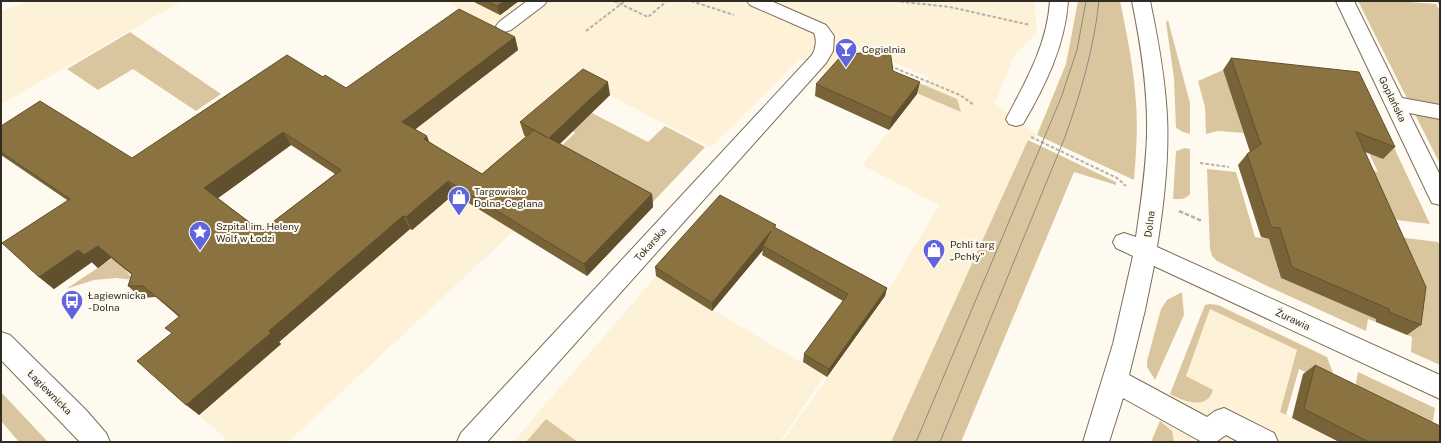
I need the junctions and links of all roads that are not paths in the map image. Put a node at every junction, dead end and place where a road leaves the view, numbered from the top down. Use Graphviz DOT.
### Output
graph roads {
  1 [pos="538,1"];
  2 [pos="756,1"];
  3 [pos="1060,1"];
  4 [pos="1141,1"];
  5 [pos="1345,1"];
  6 [pos="505,26"];
  7 [pos="1396,104"];
  8 [pos="1440,112"];
  9 [pos="1016,119"];
  10 [pos="1440,197"];
  11 [pos="1124,242"];
  12 [pos="1146,252"];
  13 [pos="1,343"];
  14 [pos="1116,381"];
  15 [pos="1440,387"];
  16 [pos="98,442"];
  17 [pos="470,442"];
  18 [pos="1096,442"];
  19 [pos="1265,442"];
  1 -- 6 [label="street"];
  2 -- 17 [label="street, Tokarska"];
  3 -- 9 [label="street"];
  4 -- 12 [label="street, Dolna"];
  5 -- 7 [label="street, Goplańska"];
  7 -- 8 [label="street"];
  7 -- 10 [label="street, Goplańska"];
  11 -- 12 [label="street, Żurawia"];
  12 -- 14 [label="street, Dolna"];
  12 -- 15 [label="street, Żurawia"];
  13 -- 16 [label="street, Łagiewnicka"];
  14 -- 18 [label="street, Dolna"];
  14 -- 19 [label="street"];
}
